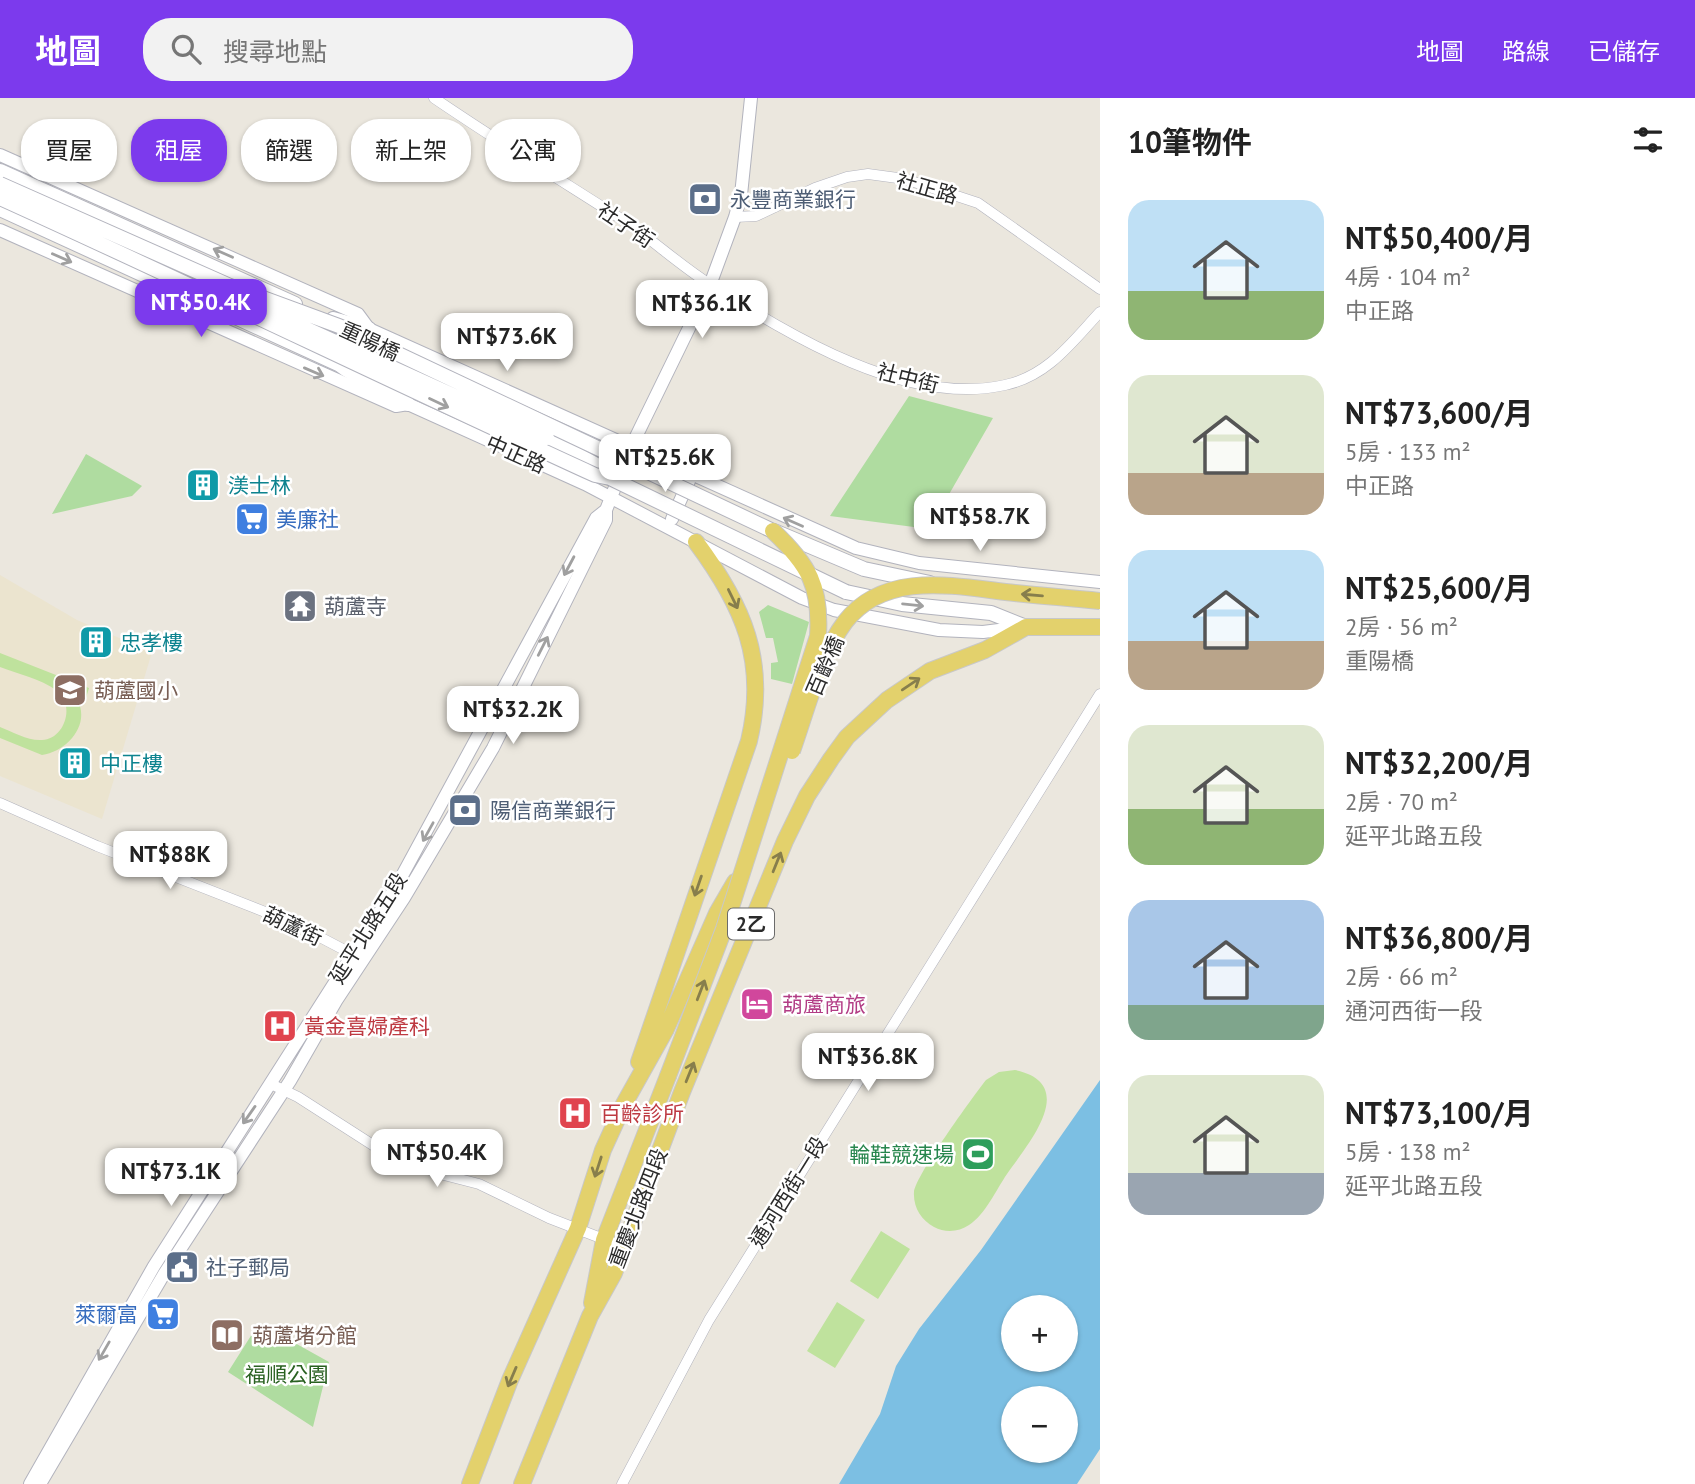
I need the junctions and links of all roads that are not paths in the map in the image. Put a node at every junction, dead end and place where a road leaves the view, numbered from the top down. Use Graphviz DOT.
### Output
graph roads {
  1 [pos="435,98"];
  2 [pos="751,98"];
  3 [pos="0,155"];
  4 [pos="0,171"];
  5 [pos="0,184"];
  6 [pos="0,192"];
  7 [pos="0,198"];
  8 [pos="0,209"];
  9 [pos="735,217"];
  10 [pos="0,230"];
  11 [pos="710,285"];
  12 [pos="1100,289"];
  13 [pos="1100,312"];
  14 [pos="369,329"];
  15 [pos="408,404"];
  16 [pos="539,406"];
  17 [pos="547,438"];
  18 [pos="586,445"];
  19 [pos="631,447"];
  20 [pos="517,454"];
  21 [pos="692,475"];
  22 [pos="610,478"];
  23 [pos="609,504"];
  24 [pos="668,527"];
  25 [pos="772,531"];
  26 [pos="696,542"];
  27 [pos="1100,582"];
  28 [pos="930,583"];
  29 [pos="1100,601"];
  30 [pos="1026,626"];
  31 [pos="1100,628"];
  32 [pos="1100,694"];
  33 [pos="0,803"];
  34 [pos="356,957"];
  35 [pos="271,1084"];
  36 [pos="284,1090"];
  37 [pos="624,1104"];
  38 [pos="578,1228"];
  39 [pos="604,1240"];
  40 [pos="624,1247"];
  41 [pos="590,1316"];
  42 [pos="30,1484"];
  43 [pos="40,1484"];
  44 [pos="470,1484"];
  45 [pos="522,1484"];
  46 [pos="622,1484"];
  1 -- 11 [label="street, 社子街"];
  2 -- 9 [label="street, 延平北路五段"];
  14 -- 3 [label="street, one-way"];
  4 -- 14 [label="main road, bridge"];
  5 -- 18 [label="main road, 重陽橋, bridge"];
  6 -- 17 [label="main road, bridge"];
  7 -- 22 [label="main road, 重陽橋, one-way, bridge"];
  8 -- 15 [label="main road"];
  9 -- 11 [label="street, 延平北路五段"];
  9 -- 12 [label="street, 社正路"];
  10 -- 15 [label="street, 中正路, one-way"];
  11 -- 13 [label="street, 社中街"];
  11 -- 19 [label="street, 延平北路五段"];
  14 -- 16 [label="street"];
  15 -- 20 [label="street, 中正路"];
  16 -- 19 [label="street"];
  16 -- 20 [label="street"];
  17 -- 18 [label="main road"];
  17 -- 22 [label="main road"];
  18 -- 25 [label="main road, 重陽橋, bridge"];
  19 -- 21 [label="street"];
  19 -- 23 [label="street, 延平北路五段"];
  20 -- 23 [label="street, 中正路"];
  21 -- 24 [label="street"];
  27 -- 21 [label="street, one-way"];
  22 -- 30 [label="main road, 重陽橋, one-way, bridge"];
  23 -- 24 [label="street, 中正路"];
  23 -- 34 [label="street, 延平北路五段"];
  24 -- 26 [label="street, 中正路"];
  25 -- 28 [label="main road, 重陽橋, bridge"];
  39 -- 25 [label="main road, one-way, bridge"];
  26 -- 30 [label="street, 中正路"];
  26 -- 37 [label="main road, one-way"];
  29 -- 28 [label="main road, 百齡橋 / 2乙, one-way, bridge"];
  28 -- 37 [label="main road, 百齡橋 / 2乙, bridge"];
  30 -- 31 [label="main road"];
  40 -- 30 [label="main road, 重慶北路四段 / 2乙, one-way"];
  32 -- 46 [label="street, 通河西街一段"];
  33 -- 34 [label="street, 葫蘆街"];
  34 -- 35 [label="street, 延平北路五段"];
  34 -- 36 [label="street"];
  35 -- 36 [label="street"];
  35 -- 42 [label="street, 延平北路五段, one-way"];
  36 -- 38 [label="street"];
  36 -- 43 [label="street"];
  37 -- 38 [label="main road, 2乙, one-way"];
  38 -- 39 [label="street"];
  38 -- 44 [label="main road, 2乙, one-way"];
  39 -- 40 [label="street"];
  39 -- 41 [label="main road"];
  40 -- 41 [label="main road, 重慶北路四段 / 2乙"];
  41 -- 45 [label="main road, 重慶北路四段 / 2乙"];
}
